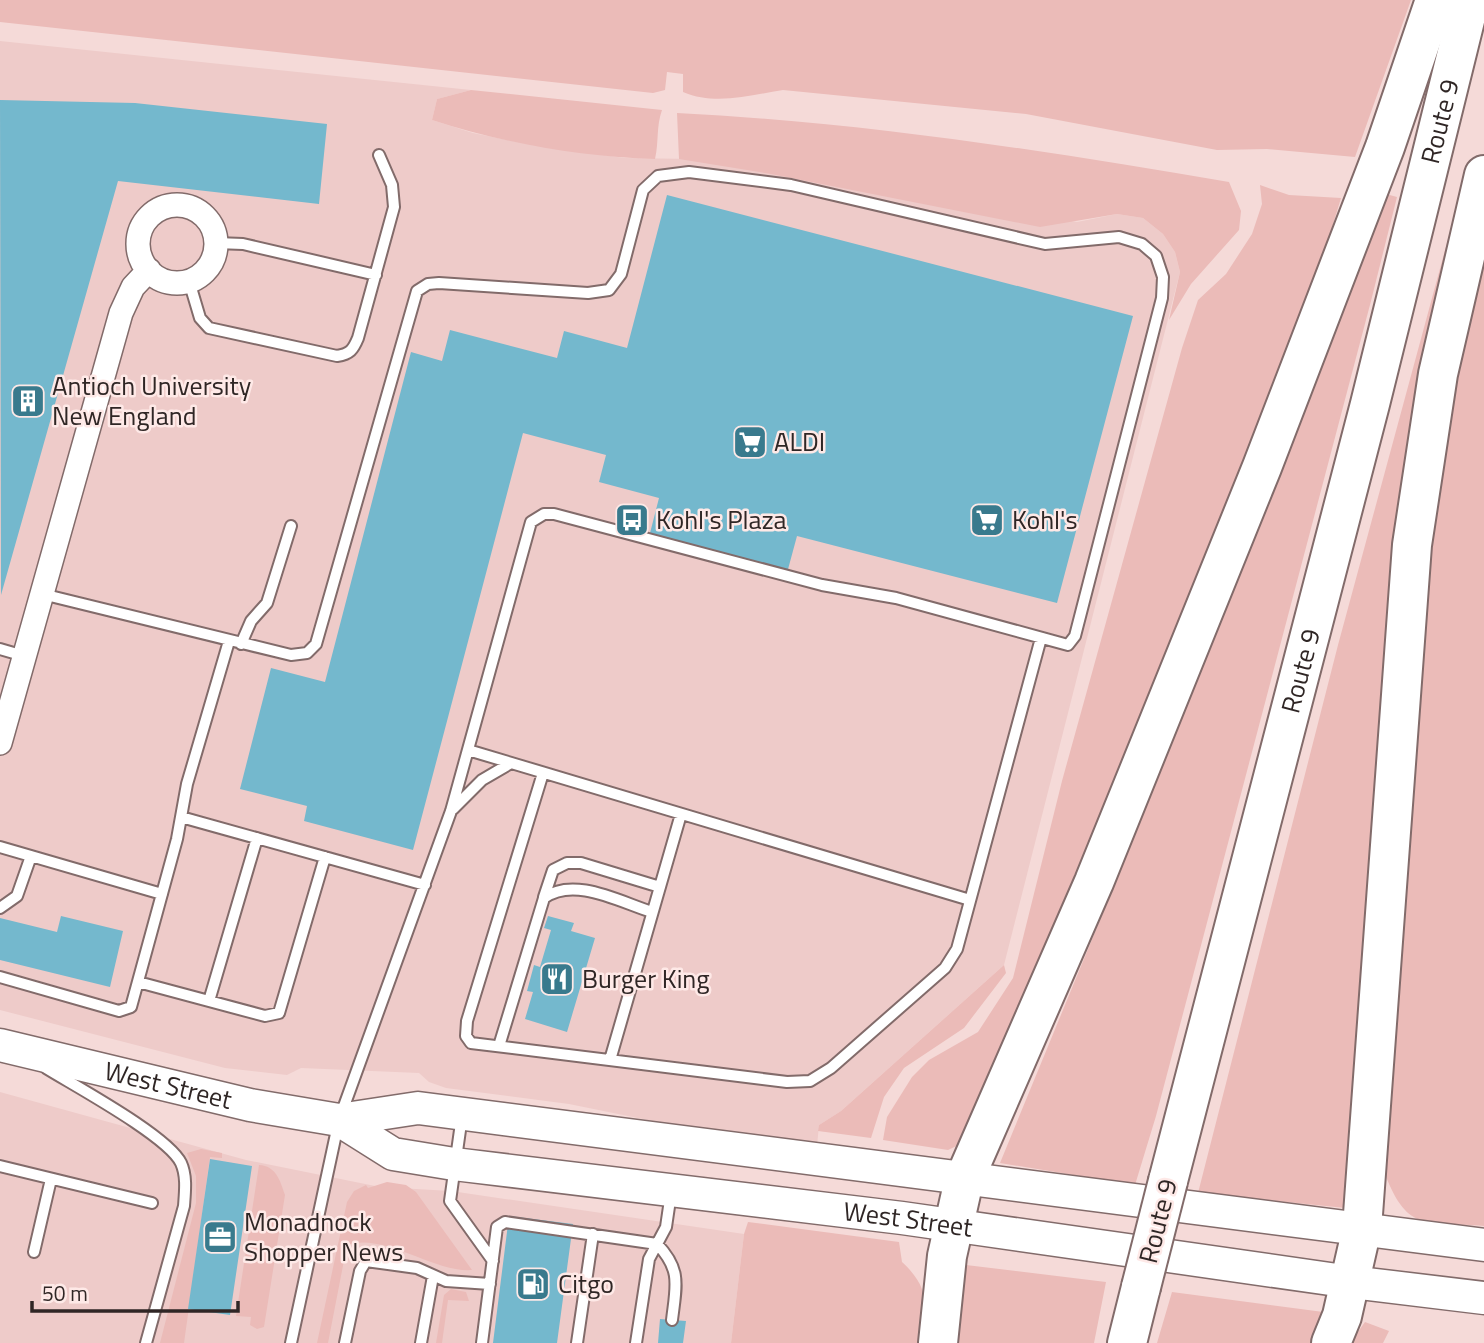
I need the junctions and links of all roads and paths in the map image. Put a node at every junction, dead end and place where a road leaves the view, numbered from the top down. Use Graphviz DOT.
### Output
graph roads {
  1 [pos="1435,0"];
  2 [pos="1470,0"];
  3 [pos="379,155"];
  4 [pos="1484,175"];
  5 [pos="216,243"];
  6 [pos="149,270"];
  7 [pos="376,275"];
  8 [pos="189,281"];
  9 [pos="291,526"];
  10 [pos="42,594"];
  11 [pos="1041,638"];
  12 [pos="235,642"];
  13 [pos="0,649"];
  14 [pos="24,656"];
  15 [pos="0,743"];
  16 [pos="468,750"];
  17 [pos="511,763"];
  18 [pos="543,773"];
  19 [pos="451,811"];
  20 [pos="681,814"];
  21 [pos="181,817"];
  22 [pos="257,838"];
  23 [pos="0,847"];
  24 [pos="31,856"];
  25 [pos="325,857"];
  26 [pos="425,885"];
  27 [pos="660,887"];
  28 [pos="162,894"];
  29 [pos="544,898"];
  30 [pos="970,900"];
  31 [pos="0,908"];
  32 [pos="653,912"];
  33 [pos="0,978"];
  34 [pos="138,982"];
  35 [pos="209,1001"];
  36 [pos="499,1046"];
  37 [pos="10,1048"];
  38 [pos="610,1060"];
  39 [pos="463,1114"];
  40 [pos="339,1120"];
  41 [pos="454,1164"];
  42 [pos="0,1166"];
  43 [pos="51,1179"];
  44 [pos="964,1180"];
  45 [pos="671,1190"];
  46 [pos="152,1203"];
  47 [pos="952,1226"];
  48 [pos="1362,1228"];
  49 [pos="593,1234"];
  50 [pos="657,1244"];
  51 [pos="1484,1245"];
  52 [pos="34,1252"];
  53 [pos="493,1261"];
  54 [pos="433,1276"];
  55 [pos="1351,1282"];
  56 [pos="490,1284"];
  57 [pos="1484,1298"];
  58 [pos="672,1320"];
  59 [pos="146,1343"];
  60 [pos="291,1343"];
  61 [pos="345,1343"];
  62 [pos="421,1343"];
  63 [pos="482,1343"];
  64 [pos="577,1343"];
  65 [pos="636,1343"];
  66 [pos="938,1343"];
  67 [pos="1127,1343"];
  68 [pos="1331,1343"];
  1 -- 44 [label="highway"];
  2 -- 67 [label="highway, Route 9, bridge"];
  3 -- 7 [label="lane"];
  4 -- 48 [label="highway"];
  5 -- 6 [label="street"];
  5 -- 7 [label="lane"];
  5 -- 8 [label="street"];
  6 -- 8 [label="street"];
  6 -- 10 [label="street"];
  7 -- 8 [label="lane"];
  9 -- 12 [label="lane"];
  10 -- 12 [label="lane"];
  10 -- 14 [label="street"];
  11 -- 12 [label="lane"];
  11 -- 16 [label="lane"];
  11 -- 30 [label="lane"];
  12 -- 21 [label="lane"];
  13 -- 14 [label="lane"];
  14 -- 15 [label="street"];
  16 -- 17 [label="lane"];
  16 -- 19 [label="lane"];
  17 -- 18 [label="lane"];
  17 -- 19 [label="lane"];
  18 -- 20 [label="lane"];
  18 -- 36 [label="lane"];
  19 -- 26 [label="lane"];
  20 -- 27 [label="lane"];
  20 -- 30 [label="lane"];
  21 -- 22 [label="lane"];
  21 -- 28 [label="lane"];
  22 -- 25 [label="lane"];
  22 -- 35 [label="lane"];
  23 -- 24 [label="lane"];
  24 -- 28 [label="lane"];
  24 -- 31 [label="lane"];
  25 -- 26 [label="lane"];
  25 -- 35 [label="lane"];
  26 -- 40 [label="lane"];
  27 -- 29 [label="lane"];
  27 -- 32 [label="lane"];
  28 -- 34 [label="lane"];
  29 -- 32 [label="lane"];
  29 -- 36 [label="lane"];
  30 -- 38 [label="lane"];
  32 -- 38 [label="lane"];
  33 -- 34 [label="lane"];
  34 -- 35 [label="lane"];
  36 -- 38 [label="lane"];
  37 -- 40 [label="street, West Street"];
  37 -- 59 [label="lane"];
  39 -- 40 [label="street, West Street"];
  39 -- 41 [label="lane"];
  39 -- 44 [label="street, West Street"];
  40 -- 41 [label="street, West Street"];
  40 -- 60 [label="lane"];
  41 -- 45 [label="street, West Street"];
  41 -- 53 [label="lane"];
  42 -- 43 [label="lane"];
  43 -- 46 [label="lane"];
  43 -- 52 [label="lane"];
  44 -- 47 [label="highway"];
  44 -- 48 [label="street, West Street"];
  45 -- 47 [label="street, West Street"];
  45 -- 50 [label="lane"];
  47 -- 55 [label="street, West Street"];
  47 -- 66 [label="highway"];
  48 -- 51 [label="street, West Street"];
  48 -- 55 [label="highway"];
  49 -- 50 [label="lane"];
  49 -- 53 [label="lane"];
  49 -- 64 [label="lane"];
  50 -- 58 [label="lane"];
  50 -- 65 [label="lane"];
  53 -- 56 [label="lane"];
  54 -- 56 [label="lane"];
  54 -- 61 [label="lane"];
  54 -- 62 [label="lane"];
  55 -- 57 [label="street, West Street"];
  55 -- 68 [label="highway"];
  56 -- 63 [label="lane"];
}
